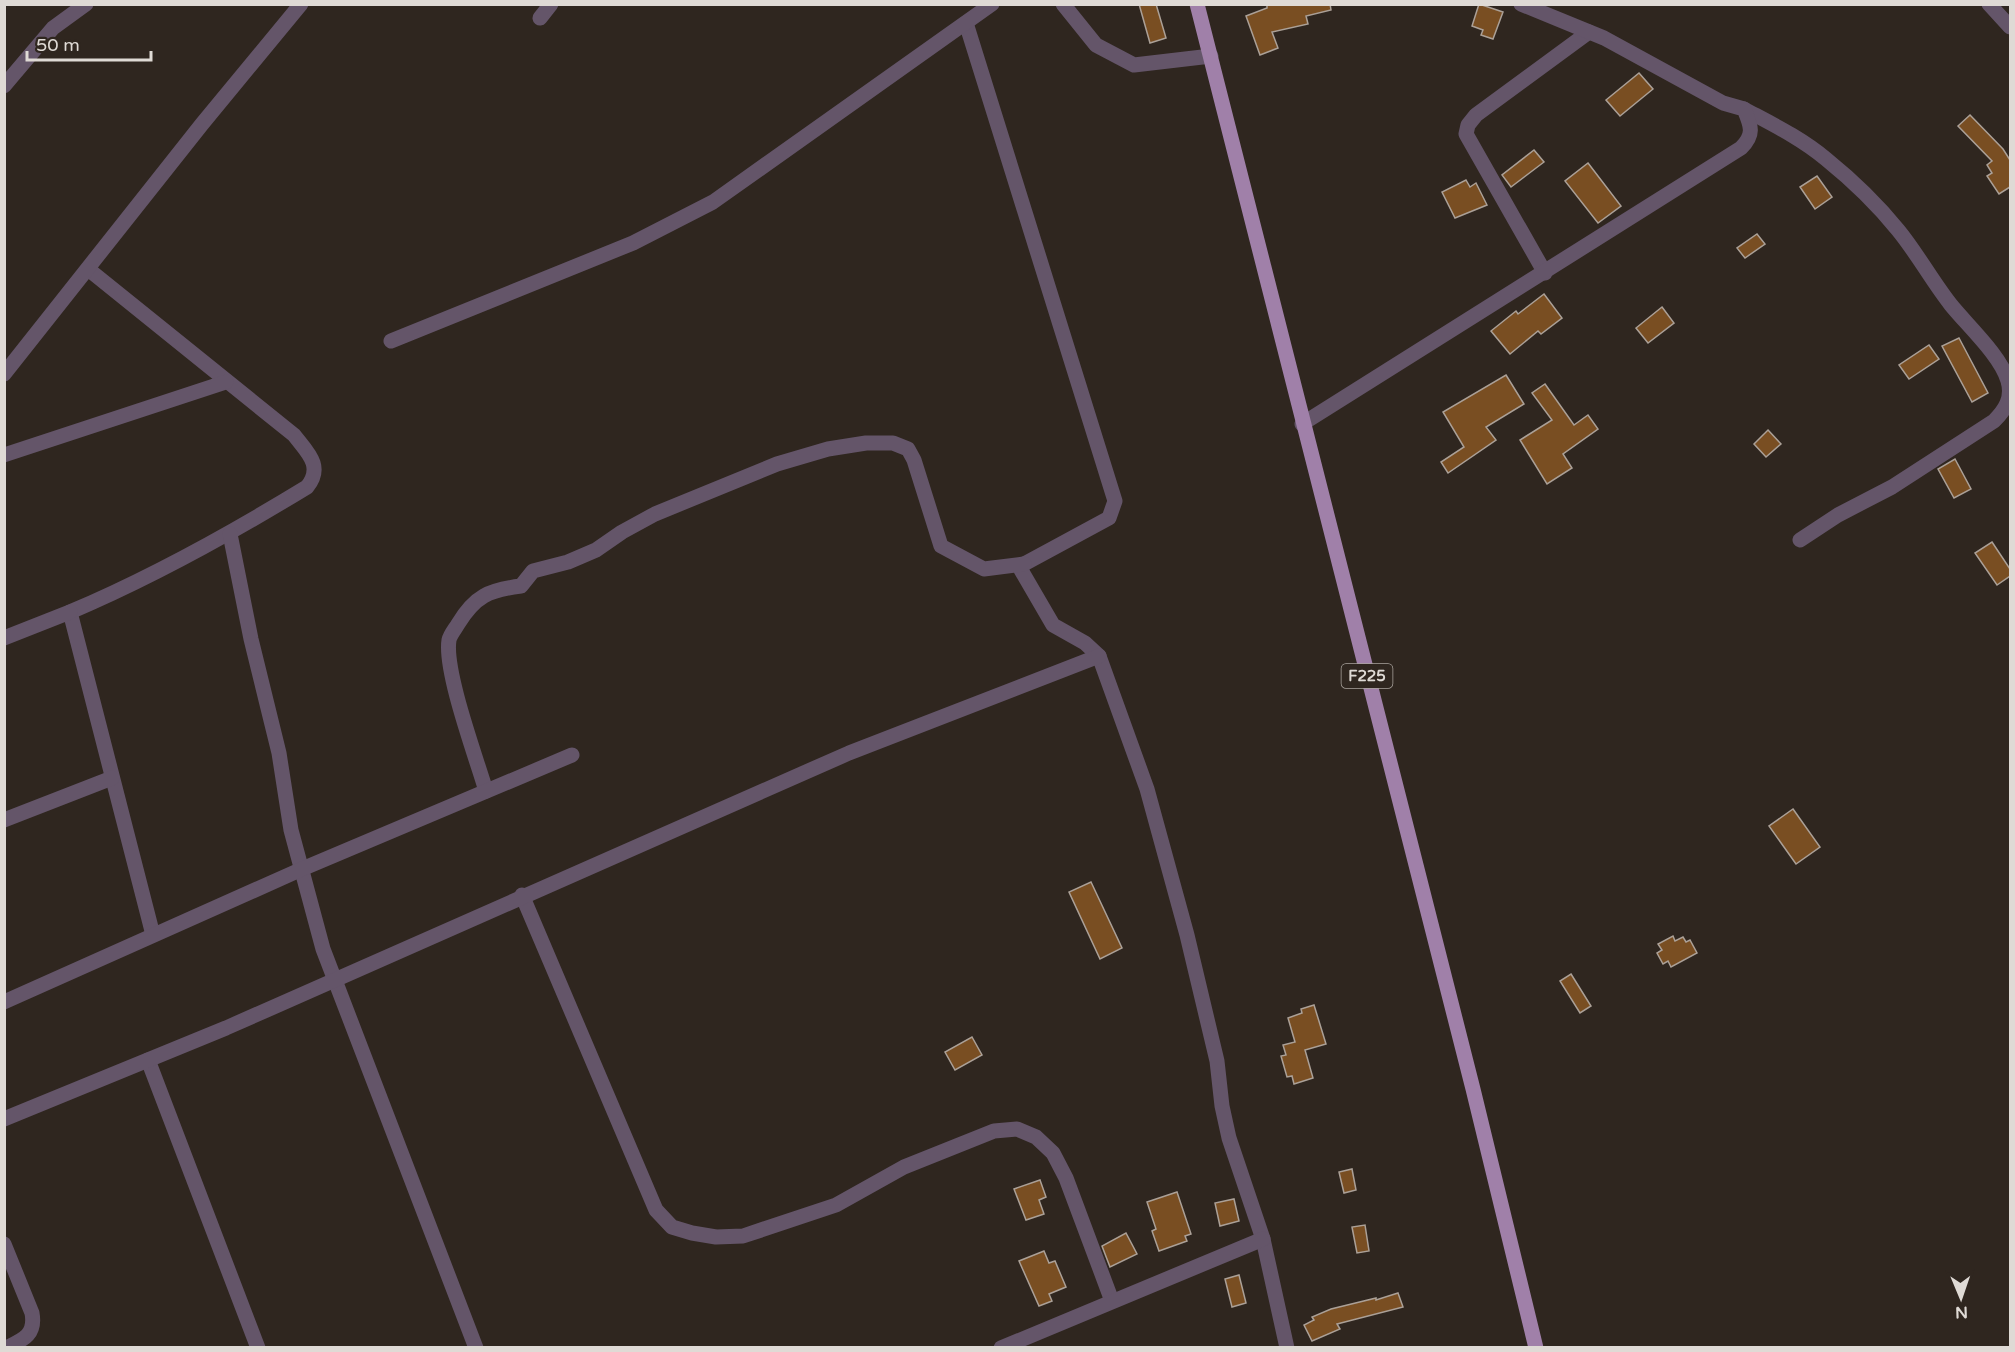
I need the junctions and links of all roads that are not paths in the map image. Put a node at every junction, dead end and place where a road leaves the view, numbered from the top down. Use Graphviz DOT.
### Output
graph roads {
  1 [pos="86,4"];
  2 [pos="301,4"];
  3 [pos="551,4"];
  4 [pos="992,4"];
  5 [pos="1063,4"];
  6 [pos="1197,4"];
  7 [pos="1521,4"];
  8 [pos="1989,4"];
  9 [pos="540,18"];
  10 [pos="2008,22"];
  11 [pos="966,23"];
  12 [pos="1589,32"];
  13 [pos="1211,56"];
  14 [pos="4,86"];
  15 [pos="1744,109"];
  16 [pos="88,269"];
  17 [pos="1545,273"];
  18 [pos="391,340"];
  19 [pos="4,374"];
  20 [pos="226,382"];
  21 [pos="1302,424"];
  22 [pos="4,455"];
  23 [pos="230,534"];
  24 [pos="1800,540"];
  25 [pos="1024,564"];
  26 [pos="70,612"];
  27 [pos="4,638"];
  28 [pos="1099,656"];
  29 [pos="572,754"];
  30 [pos="112,778"];
  31 [pos="486,791"];
  32 [pos="4,820"];
  33 [pos="302,869"];
  34 [pos="522,896"];
  35 [pos="153,935"];
  36 [pos="335,980"];
  37 [pos="4,1002"];
  38 [pos="148,1060"];
  39 [pos="4,1119"];
  40 [pos="1263,1239"];
  41 [pos="4,1245"];
  42 [pos="1112,1301"];
  43 [pos="6,1347"];
  44 [pos="258,1347"];
  45 [pos="476,1347"];
  46 [pos="1001,1347"];
  47 [pos="1287,1347"];
  48 [pos="1536,1347"];
  1 -- 14 [label="street"];
  2 -- 16 [label="street"];
  3 -- 9 [label="street"];
  4 -- 11 [label="street"];
  5 -- 13 [label="street"];
  6 -- 13 [label="main road, F225"];
  7 -- 12 [label="street"];
  8 -- 10 [label="street"];
  11 -- 18 [label="street"];
  11 -- 25 [label="street"];
  12 -- 15 [label="street"];
  12 -- 17 [label="street"];
  13 -- 21 [label="main road, F225"];
  15 -- 17 [label="street"];
  15 -- 24 [label="street"];
  16 -- 19 [label="street"];
  16 -- 20 [label="street"];
  17 -- 21 [label="street"];
  20 -- 22 [label="street"];
  20 -- 23 [label="street"];
  21 -- 48 [label="main road, F225"];
  23 -- 26 [label="street"];
  23 -- 33 [label="street"];
  25 -- 28 [label="street"];
  25 -- 31 [label="street"];
  26 -- 27 [label="street"];
  26 -- 30 [label="street"];
  28 -- 34 [label="street"];
  28 -- 40 [label="street"];
  29 -- 31 [label="street"];
  30 -- 32 [label="street"];
  30 -- 35 [label="street"];
  31 -- 33 [label="street"];
  33 -- 35 [label="street"];
  33 -- 36 [label="street"];
  34 -- 36 [label="street"];
  34 -- 42 [label="street"];
  35 -- 37 [label="street"];
  36 -- 38 [label="street"];
  36 -- 45 [label="street"];
  38 -- 39 [label="street"];
  38 -- 44 [label="street"];
  40 -- 42 [label="street"];
  40 -- 47 [label="street"];
  41 -- 43 [label="street"];
  42 -- 46 [label="street"];
}
